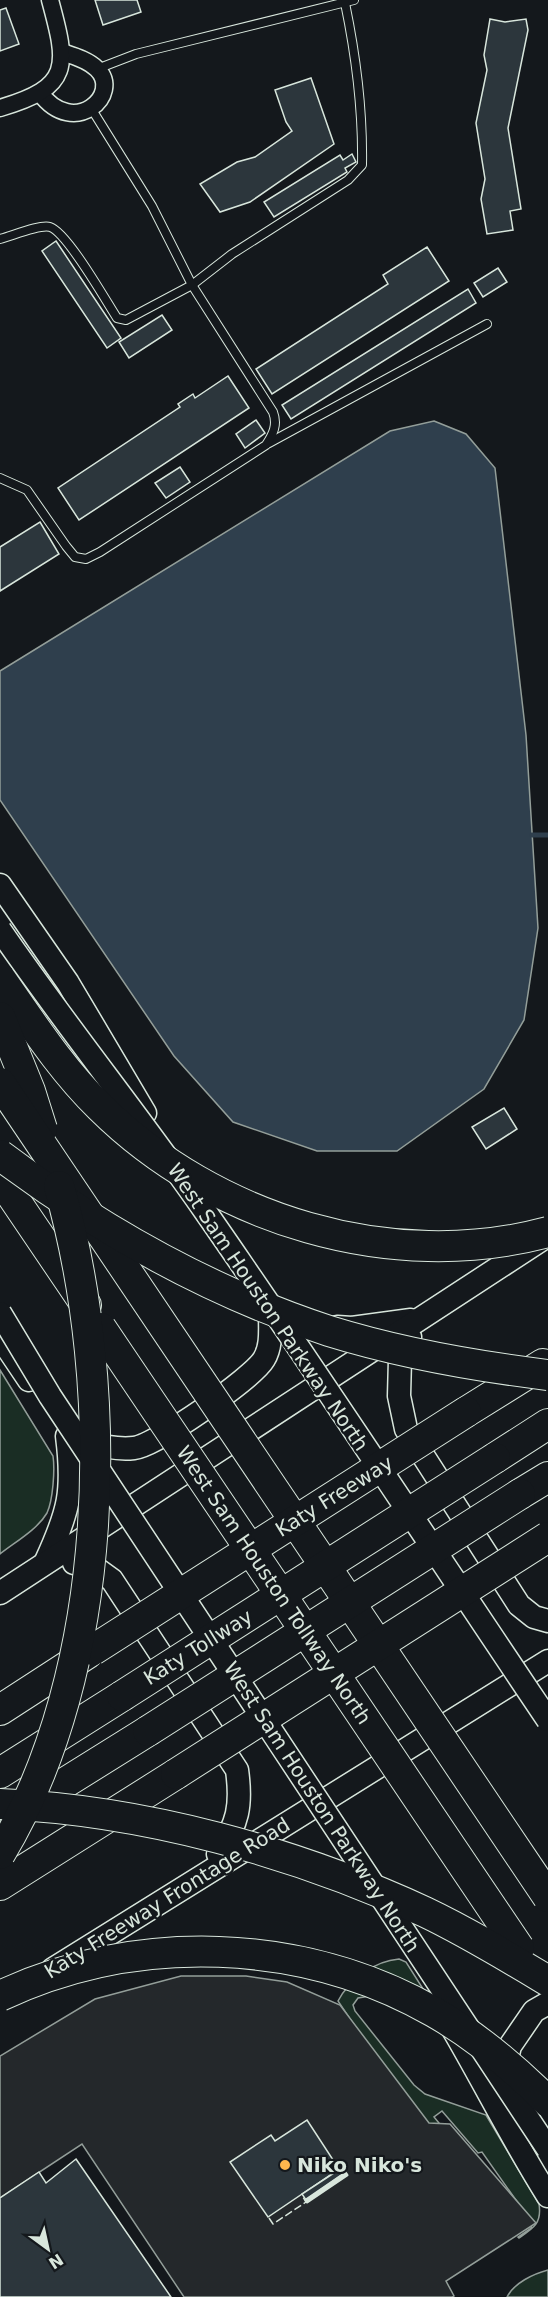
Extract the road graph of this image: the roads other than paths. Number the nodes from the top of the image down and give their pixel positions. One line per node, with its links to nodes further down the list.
1 (50, 0): 4 (street)
2 (354, 0): 3 (lane)
3 (345, 3): 5 (lane); 10 (lane)
4 (62, 52): 5 (street); 6 (street)
5 (97, 69): 8 (street)
6 (40, 93): 7 (street); 8 (street)
7 (0, 108)
8 (91, 108): 10 (lane)
9 (0, 239): 10 (lane)
10 (192, 285): 12 (lane)
11 (487, 324): 12 (lane)
12 (266, 445): 13 (lane)
13 (0, 478)
14 (0, 885): 23 (main road)
15 (0, 930): 40 (main road, West Sam Houston Parkway North, bridge)
16 (0, 978): 21 (highway, bridge)
17 (0, 1017): 46 (highway, bridge)
18 (0, 1083): 51 (highway, bridge)
19 (0, 1155): 27 (highway, bridge)
20 (0, 1178): 53 (highway, West Sam Houston Tollway North, bridge)
21 (548, 1233): 24 (main road)
22 (0, 1313): 59 (main road, West Sam Houston Parkway North, bridge)
23 (270, 1314): 24 (main road); 28 (main road); 30 (main road)
24 (418, 1319): 28 (main road); 36 (main road)
25 (0, 1337): 30 (main road)
26 (548, 1361): 39 (highway, Katy Freeway, bridge)
27 (548, 1375)
28 (314, 1387): 32 (main road); 38 (main road)
29 (548, 1424): 41 (highway, Katy Tollway, bridge)
30 (67, 1436): 32 (main road); 34 (main road)
31 (548, 1477): 44 (highway, bridge)
32 (119, 1514): 34 (main road); 43 (main road)
33 (548, 1537): 45 (highway, bridge)
34 (46, 1561): 35 (main road); 48 (main road)
35 (0, 1593)
36 (548, 1621)
37 (548, 1661): 38 (main road, Katy Freeway Frontage Road)
38 (515, 1681): 40 (main road); 43 (main road, Katy Freeway Frontage Road)
39 (0, 1710)
40 (548, 1719)
41 (0, 1773)
42 (0, 1804): 52 (highway, bridge)
43 (314, 1807): 47 (main road); 48 (main road, Katy Freeway Frontage Road)
44 (0, 1824)
45 (70, 1841): 49 (highway); 50 (highway)
46 (0, 1854)
47 (358, 1875): 48 (main road); 58 (main road)
48 (196, 1880): 55 (main road, Katy Freeway Frontage Road)
49 (0, 1885)
50 (0, 1894)
51 (548, 1897)
52 (548, 1981)
53 (548, 1992)
54 (0, 1996): 57 (highway, bridge)
55 (0, 2002)
56 (548, 2002): 58 (main road)
57 (548, 2102)
58 (500, 2117): 60 (main road)
59 (548, 2149)
60 (548, 2196)

